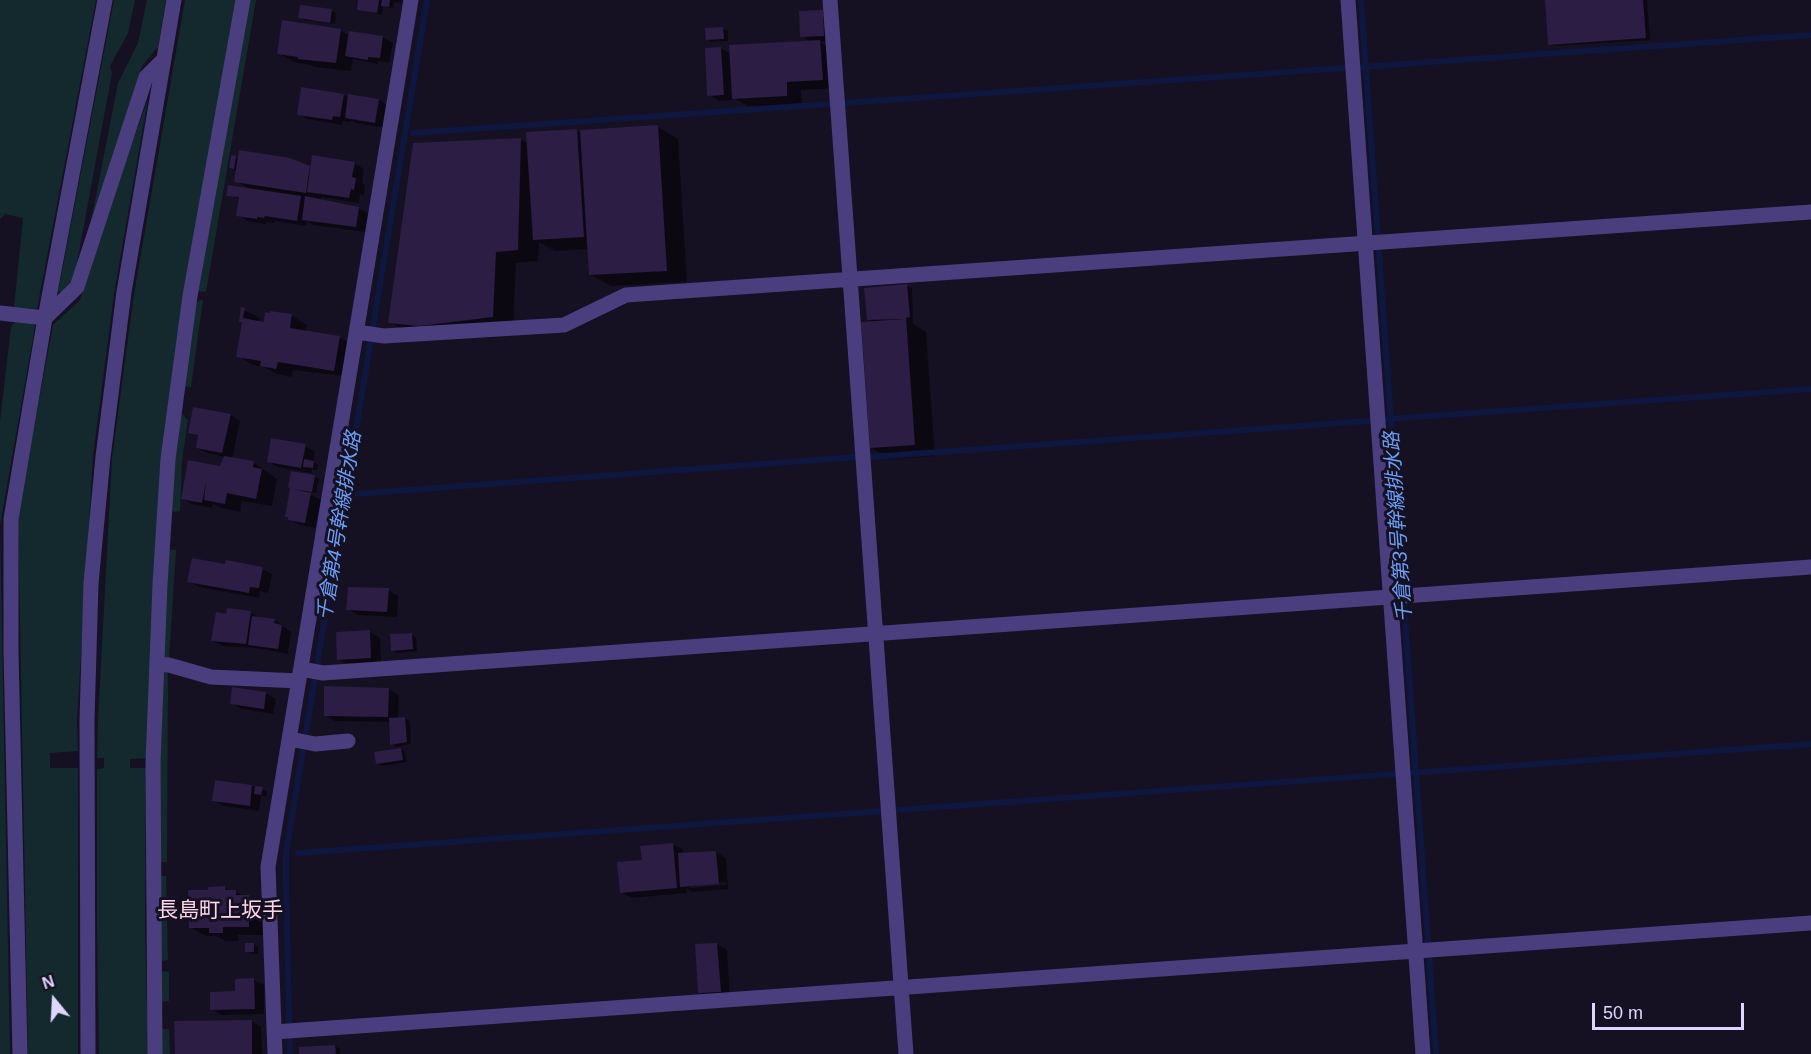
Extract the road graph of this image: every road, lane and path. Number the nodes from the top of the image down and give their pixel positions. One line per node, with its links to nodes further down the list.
1 (105, 0): 12 (street)
2 (174, 0): 7 (street)
3 (243, 0): 17 (street)
4 (411, 0): 13 (street)
5 (830, 0): 10 (street)
6 (1348, 0): 9 (street)
7 (164, 60): 12 (street); 26 (street)
8 (1811, 212): 9 (street)
9 (1367, 243): 10 (street); 15 (street)
10 (851, 280): 13 (street); 16 (street)
11 (0, 313): 12 (street)
12 (45, 318): 25 (street)
13 (359, 332): 18 (street)
14 (1811, 567): 15 (street)
15 (1392, 598): 16 (street); 22 (street)
16 (877, 634): 18 (street); 23 (street)
17 (157, 664): 18 (street); 27 (street)
18 (302, 674): 19 (street)
19 (292, 739): 20 (street); 24 (street)
20 (348, 741)
21 (1811, 923): 22 (street)
22 (1418, 951): 23 (street); 30 (street)
23 (902, 987): 24 (street); 29 (street)
24 (277, 1032): 28 (street)
25 (20, 1054)
26 (88, 1054)
27 (155, 1054)
28 (275, 1054)
29 (906, 1054)
30 (1423, 1054)

